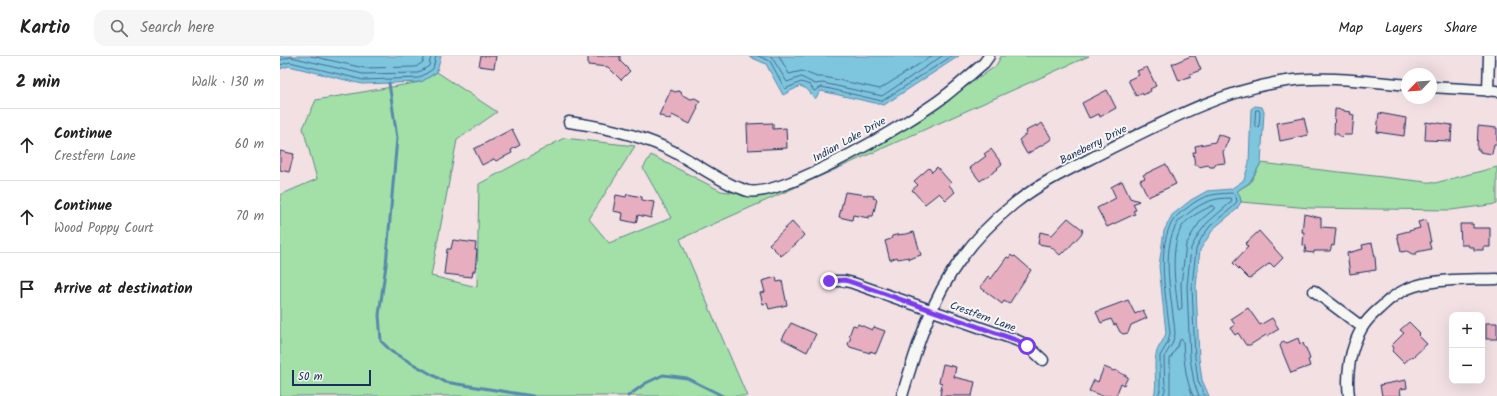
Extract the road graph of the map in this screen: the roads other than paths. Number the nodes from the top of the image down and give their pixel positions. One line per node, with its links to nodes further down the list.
1 (989, 56): 6 (street, Indian Lake Drive)
2 (1489, 56): 5 (street)
3 (1401, 84): 10 (street, Baneberry Drive)
4 (1437, 87): 5 (street)
5 (1492, 91)
6 (569, 122)
7 (1497, 279): 11 (street)
8 (829, 281): 10 (street, Crestfern Lane)
9 (1314, 291): 11 (street)
10 (931, 310): 12 (street, Crestfern Lane); 13 (street, Baneberry Drive)
11 (1362, 327): 14 (street)
12 (1044, 360)
13 (902, 396)
14 (1349, 396)

